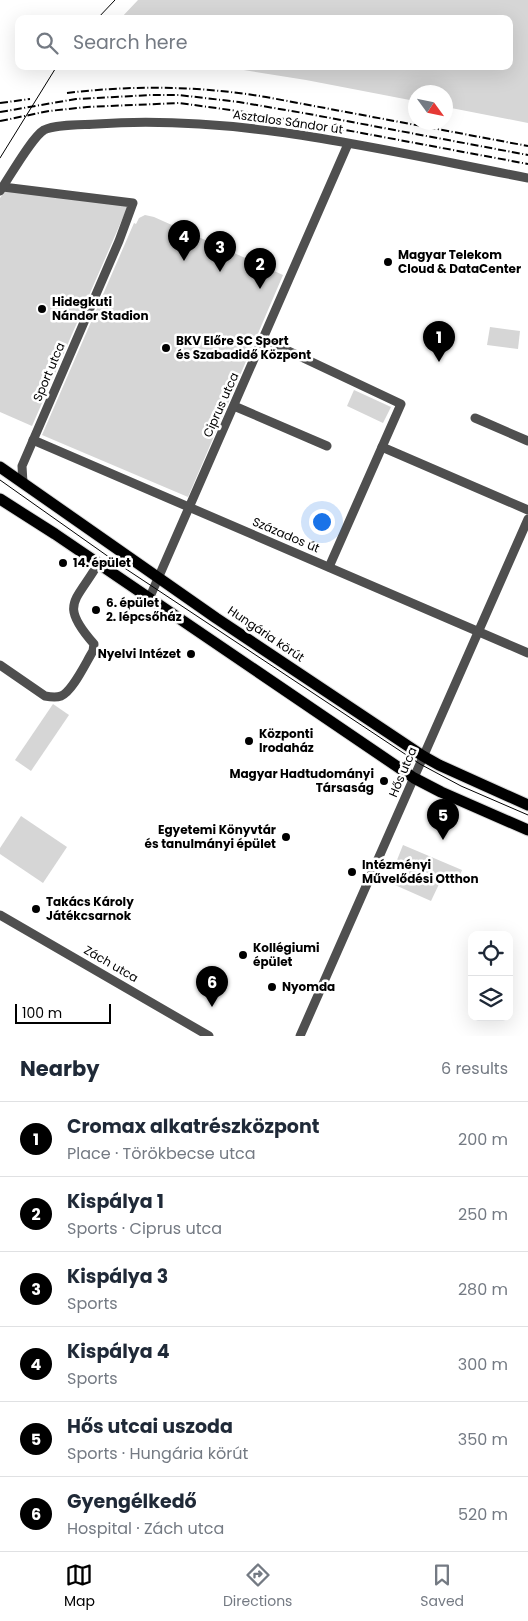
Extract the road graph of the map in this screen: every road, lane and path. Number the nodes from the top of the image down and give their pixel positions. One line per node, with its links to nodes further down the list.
1 (348, 144): 2 (street, Asztalos Sándor út); 3 (street, Asztalos Sándor út); 4 (street, Ciprus utca)
2 (528, 178)
3 (1, 189): 7 (street, Sport utca)
4 (263, 339): 5 (street, Ciprus utca); 10 (street)
5 (234, 406): 9 (street); 15 (street, Ciprus utca)
6 (474, 418): 8 (street)
7 (33, 440): 11 (street, Sport utca); 15 (street, Százados út)
8 (528, 441)
9 (327, 446)
10 (382, 447): 16 (street); 19 (street)
11 (22, 466): 12 (street); 13 (street)
12 (2, 469): 13 (main road, Hungária körút)
13 (23, 483): 20 (main road, Hungária körút)
14 (0, 499): 18 (main road)
15 (190, 507): 19 (street, Százados út); 20 (street, Ciprus utca)
16 (528, 510)
17 (528, 519): 22 (street, Hős utca)
18 (98, 564): 21 (main road); 24 (street)
19 (329, 567): 22 (street, Százados út)
20 (159, 578): 21 (street, Ciprus utca); 25 (main road, Hungária körút)
21 (149, 599): 26 (main road)
22 (478, 631): 23 (street, Százados út); 25 (street, Hős utca)
23 (528, 654)
24 (0, 665)
25 (423, 756): 26 (street, Hős utca); 27 (main road, Hungária körút)
26 (414, 778): 28 (main road); 31 (street, Hős utca)
27 (528, 805)
28 (528, 830)
29 (0, 915): 30 (street, Zách utca)
30 (209, 1036)
31 (300, 1036)

